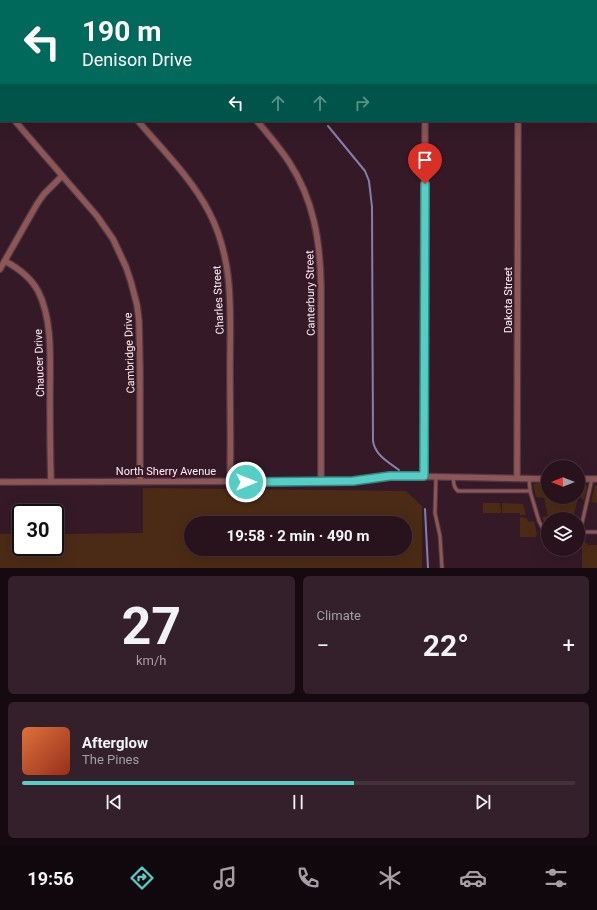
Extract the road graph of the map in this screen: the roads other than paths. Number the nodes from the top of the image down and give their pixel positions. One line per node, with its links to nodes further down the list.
1 (16, 122): 6 (street, Cambridge Drive)
2 (139, 122): 20 (street, Charles Street)
3 (258, 122): 18 (street, Canterbury Street)
4 (425, 122): 9 (street)
5 (518, 122): 12 (street, Dakota Street)
6 (62, 176): 7 (street); 17 (street, Cambridge Drive)
7 (5, 261): 8 (street); 16 (street, Chaucer Drive)
8 (0, 269)
9 (424, 476): 10 (street, North Sherry Avenue); 18 (street, North Sherry Avenue)
10 (436, 476): 11 (street, North Sherry Avenue); 26 (lane)
11 (453, 476): 12 (street, North Sherry Avenue); 21 (lane)
12 (517, 478): 13 (street, North Sherry Avenue)
13 (529, 478): 14 (street, North Sherry Avenue); 21 (lane)
14 (541, 479)
15 (594, 479): 22 (lane)
16 (51, 481): 17 (street, North Sherry Avenue); 19 (street, North Sherry Avenue)
17 (140, 481): 20 (street, North Sherry Avenue)
18 (321, 481): 20 (street, North Sherry Avenue)
19 (0, 482)
20 (230, 482)
21 (530, 491): 23 (lane)
22 (585, 512)
23 (541, 526)
24 (585, 532): 25 (lane)
25 (597, 532)
26 (442, 568)

